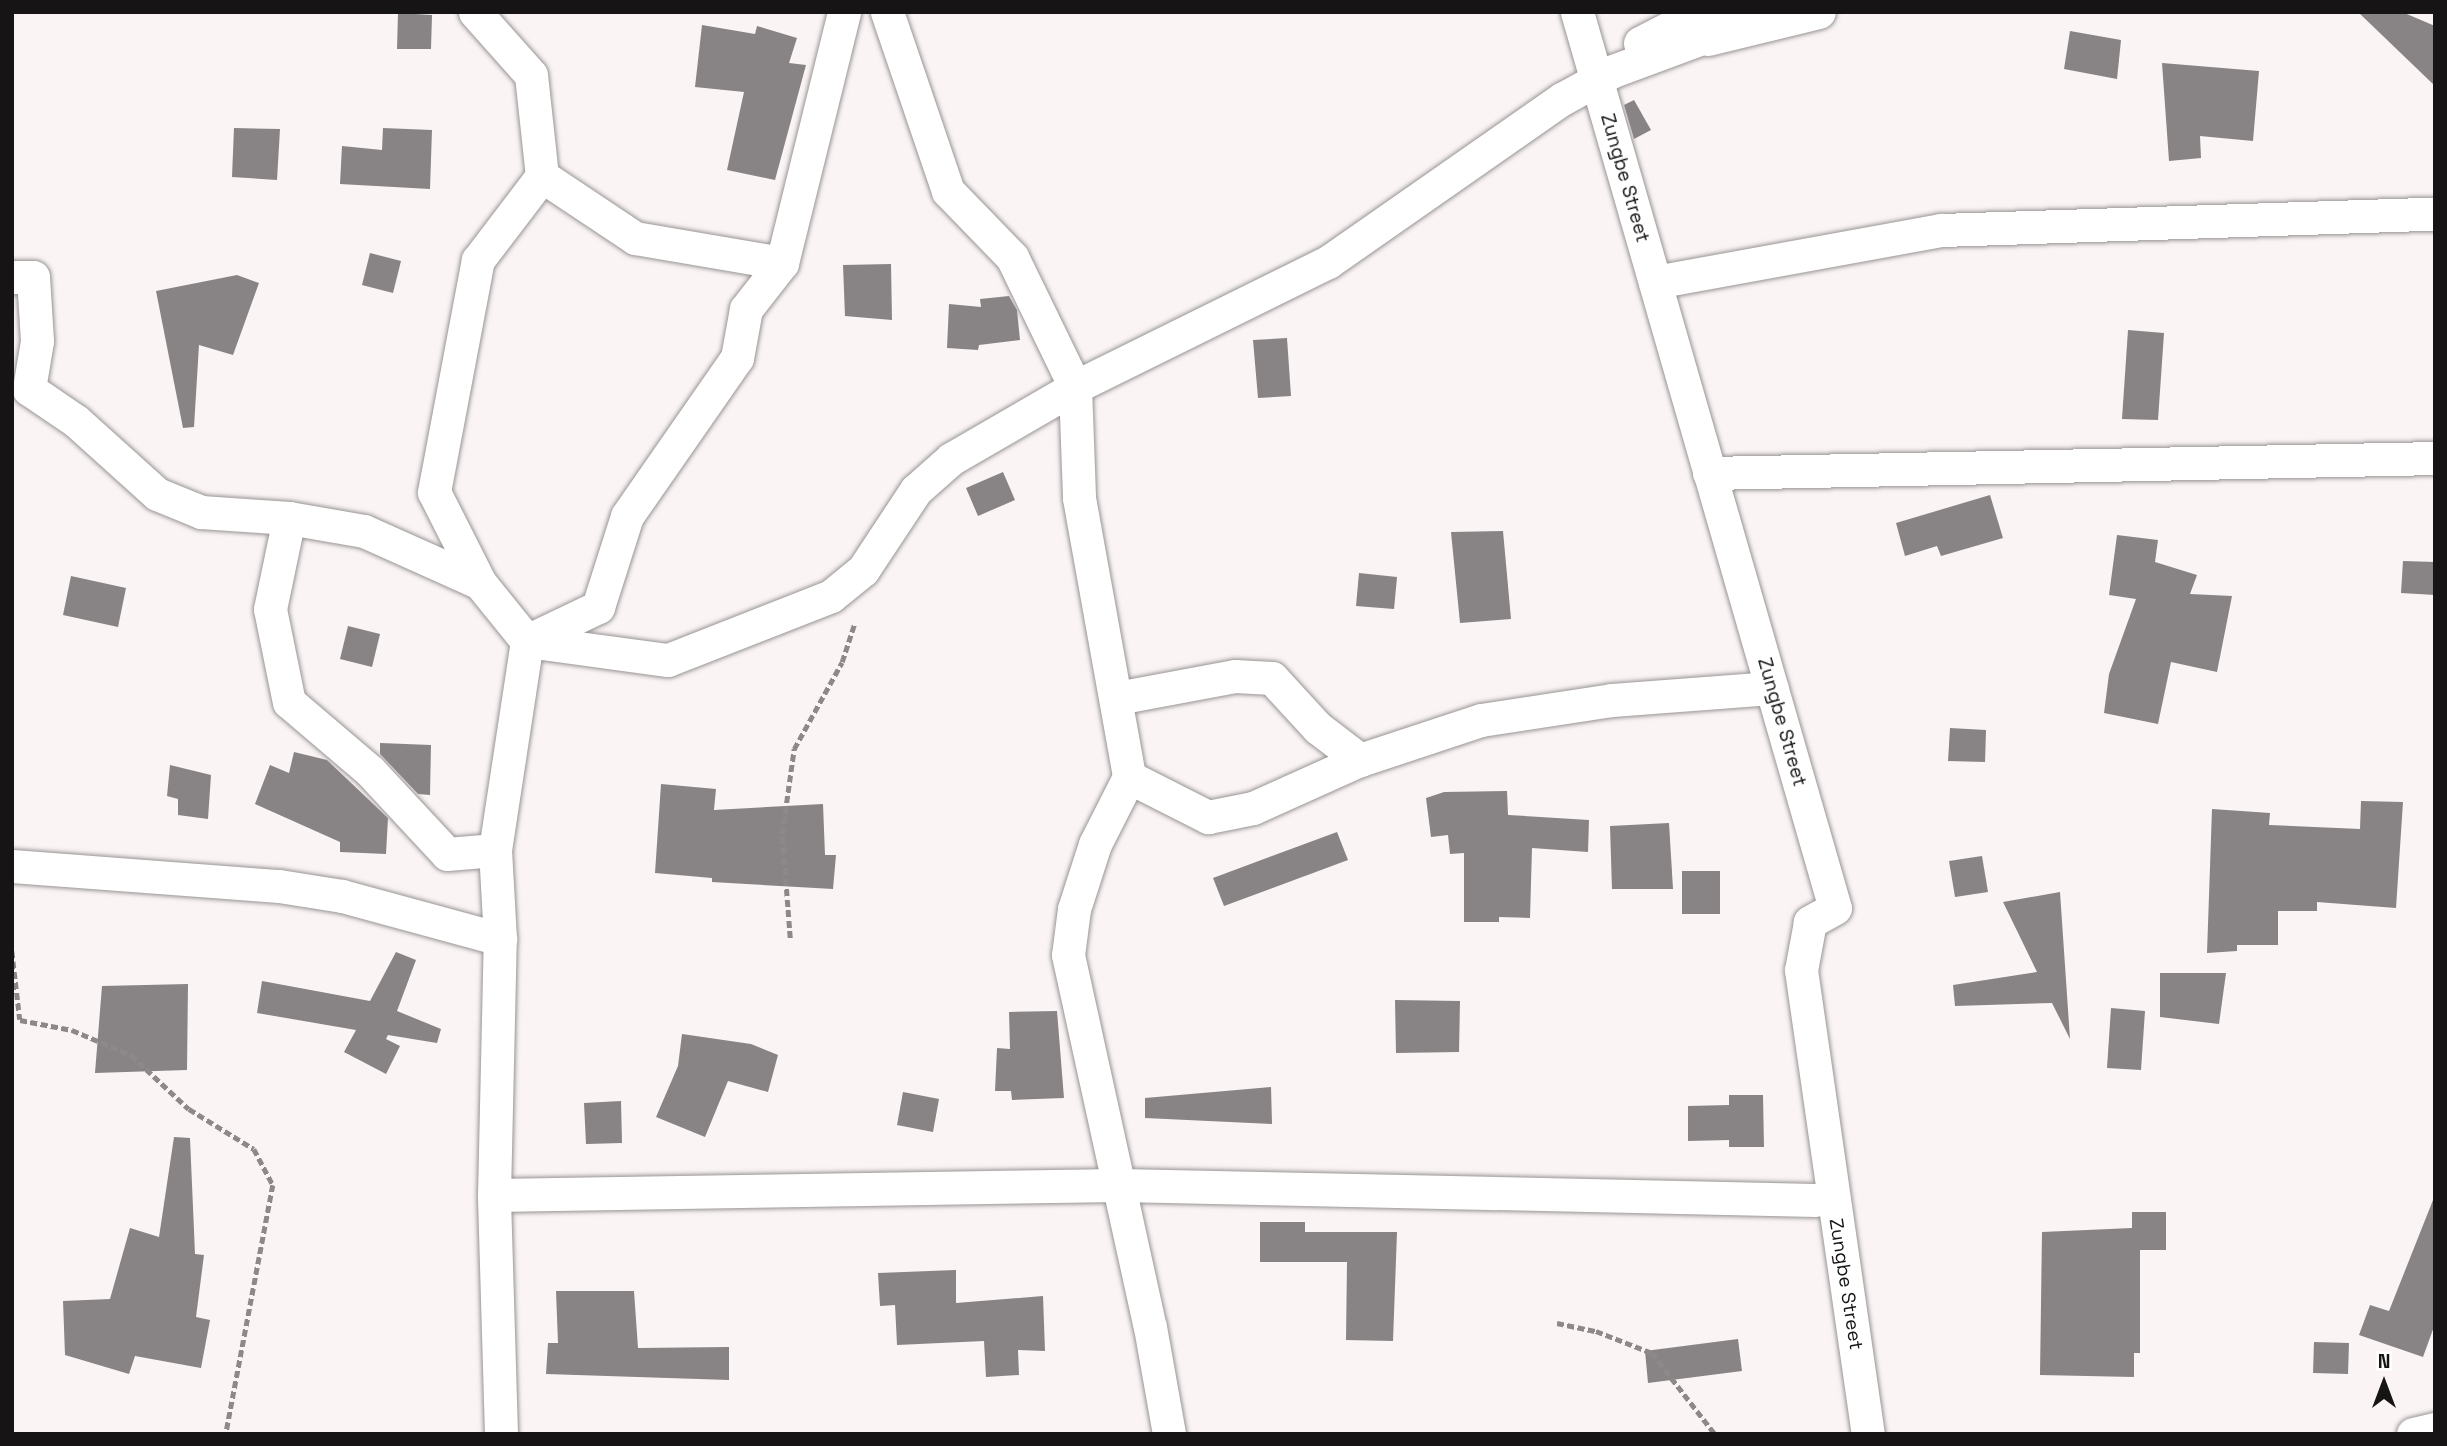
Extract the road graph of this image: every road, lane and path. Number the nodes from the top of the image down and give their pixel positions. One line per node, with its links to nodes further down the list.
1 (475, 12): 9 (street)
2 (844, 12): 11 (street)
3 (887, 12): 14 (street)
4 (1577, 12): 8 (street, Zungbe Street)
5 (1700, 12): 8 (street)
6 (1732, 12): 14 (street)
7 (1819, 12): 8 (street)
8 (1593, 67): 13 (street, Zungbe Street)
9 (542, 176): 11 (street); 19 (street)
10 (2435, 214): 13 (street)
11 (782, 263): 20 (street)
12 (12, 277): 17 (street)
13 (1655, 282): 16 (street, Zungbe Street)
14 (1075, 387): 18 (street); 22 (street)
15 (2435, 458): 16 (street)
16 (1709, 473): 21 (street, Zungbe Street)
17 (289, 518): 19 (street); 25 (street)
18 (863, 570): 20 (street); 27 (path)
19 (480, 583): 20 (street)
20 (527, 642): 25 (street)
21 (1772, 688): 23 (street); 39 (street, Zungbe Street)
22 (1117, 698): 23 (street); 24 (street)
23 (1360, 760): 24 (street)
24 (1129, 777): 30 (street)
25 (495, 850): 28 (street)
26 (12, 866): 28 (street)
27 (790, 938)
28 (500, 939): 31 (street)
29 (12, 951): 35 (path)
30 (1120, 1185): 31 (street); 32 (street); 37 (street)
31 (494, 1195): 36 (street)
32 (1816, 1199)
33 (1557, 1323): 38 (path)
34 (2435, 1429): 40 (street)
35 (226, 1434)
36 (501, 1434)
37 (1169, 1434)
38 (1715, 1434)
39 (1868, 1434)
40 (2413, 1434)

